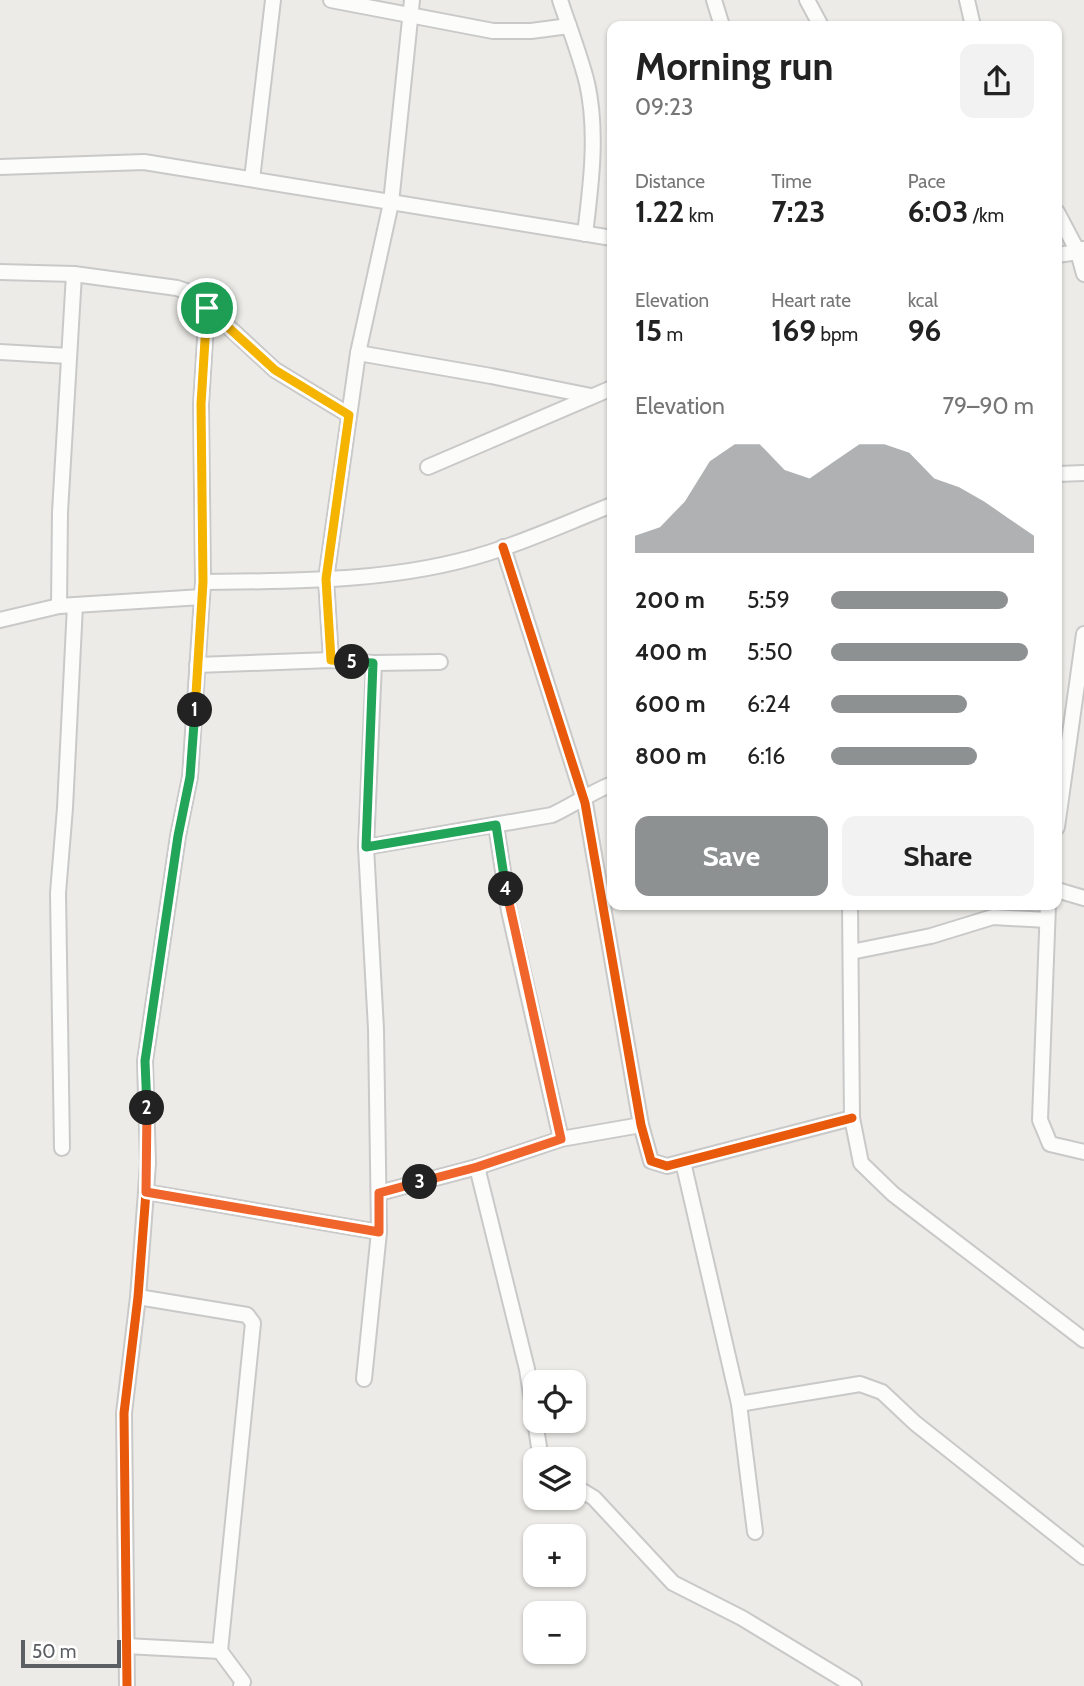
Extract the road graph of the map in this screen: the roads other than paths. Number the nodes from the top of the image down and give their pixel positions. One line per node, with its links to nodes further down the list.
1 (273, 0): 13 (street)
2 (331, 0): 7 (street)
3 (560, 0): 11 (street)
4 (714, 0): 8 (street)
5 (807, 0): 9 (street)
6 (967, 0): 10 (street)
7 (411, 7): 11 (street); 14 (street)
8 (720, 21)
9 (818, 21)
10 (972, 21)
11 (569, 26): 16 (street)
12 (0, 167): 13 (street)
13 (253, 179): 14 (street)
14 (391, 203): 16 (street); 25 (street)
15 (1062, 220): 18 (street)
16 (585, 234): 17 (street)
17 (607, 237)
18 (1081, 250): 19 (street); 22 (street)
19 (1062, 253)
20 (0, 272): 21 (street)
21 (74, 274): 23 (street); 26 (street)
22 (1084, 274)
23 (207, 308): 29 (street); 36 (street)
24 (0, 352): 26 (street)
25 (358, 353): 28 (street); 29 (street)
26 (69, 356): 37 (street)
27 (607, 390): 28 (street)
28 (591, 396): 30 (street)
29 (349, 415): 35 (street)
30 (428, 467)
31 (1084, 473): 32 (street)
32 (1062, 474)
33 (607, 508): 34 (street)
34 (503, 547): 35 (street); 47 (street)
35 (326, 579): 36 (street); 41 (street)
36 (202, 590): 38 (street); 44 (street)
37 (59, 606): 38 (street); 39 (street)
38 (75, 606): 58 (street)
39 (0, 620)
40 (1084, 634): 46 (street)
41 (331, 660): 43 (street); 44 (street)
42 (440, 662): 43 (street)
43 (373, 663): 49 (street)
44 (197, 665): 62 (street)
45 (607, 786): 47 (street)
46 (1062, 791)
47 (582, 797): 48 (street); 56 (street)
48 (496, 825): 49 (street); 57 (street)
49 (366, 847): 63 (street)
50 (1062, 891): 51 (street)
51 (1084, 898)
52 (850, 910): 54 (street)
53 (1048, 912): 54 (street); 59 (street)
54 (850, 952): 55 (street)
55 (852, 1118): 60 (street); 66 (street)
56 (641, 1125): 57 (street); 60 (street)
57 (561, 1139): 61 (street)
58 (62, 1148)
59 (1084, 1152)
60 (683, 1162): 68 (street)
61 (477, 1167): 63 (street); 69 (street)
62 (146, 1192): 64 (street); 65 (street)
63 (379, 1193): 64 (street)
64 (379, 1232): 67 (street)
65 (138, 1297): 73 (street); 74 (street)
66 (1084, 1340)
67 (364, 1379)
68 (739, 1404): 71 (street); 72 (street)
69 (539, 1447)
70 (586, 1493): 77 (street)
71 (755, 1532)
72 (1084, 1557)
73 (126, 1646): 74 (street); 75 (street)
74 (220, 1651): 76 (street)
75 (127, 1686)
76 (241, 1686)
77 (854, 1686)

